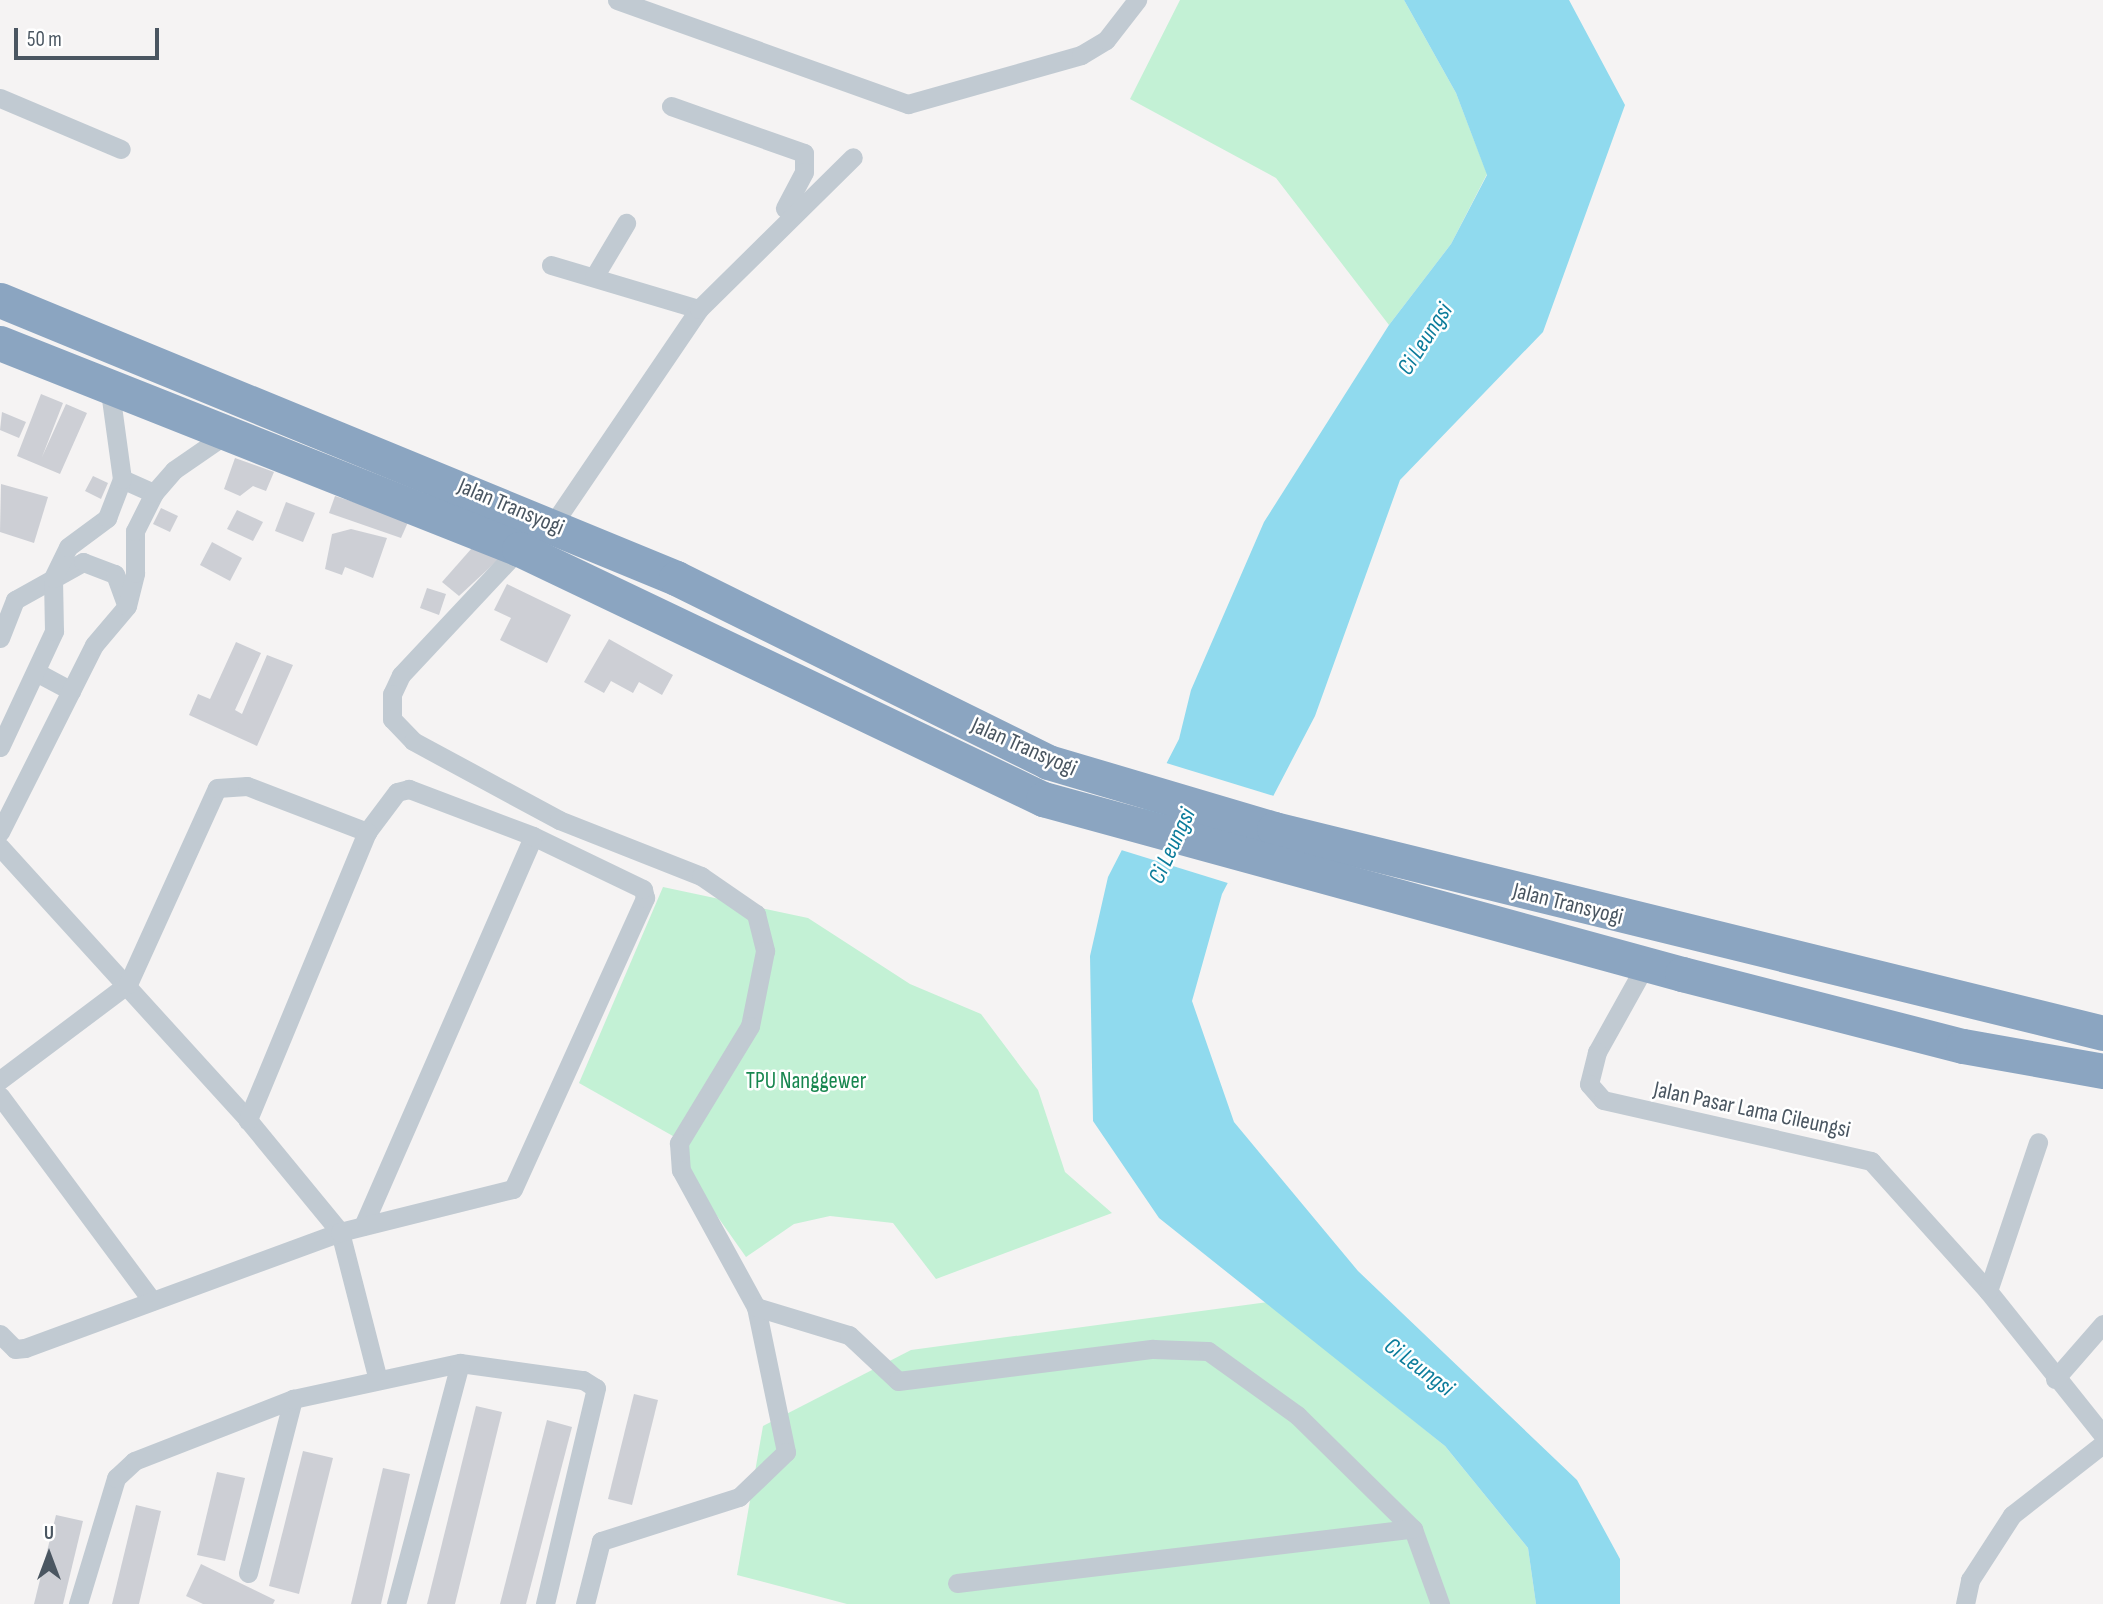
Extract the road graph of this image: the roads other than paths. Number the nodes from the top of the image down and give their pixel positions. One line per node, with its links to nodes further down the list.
1 (617, 0): 2 (street)
2 (1137, 0)
3 (0, 98): 5 (street)
4 (671, 106): 11 (street)
5 (121, 149)
6 (853, 157): 11 (street)
7 (626, 223): 9 (street)
8 (551, 265): 9 (street)
9 (594, 277): 11 (street)
10 (0, 300): 17 (highway, Jalan Transyogi)
11 (691, 307): 17 (street)
12 (0, 343): 13 (highway, Jalan Transyogi)
13 (109, 384): 14 (highway, Jalan Transyogi); 15 (street)
14 (229, 432): 16 (street); 18 (highway, Jalan Transyogi)
15 (122, 479): 16 (street); 19 (street)
16 (154, 493): 20 (street)
17 (553, 524): 31 (highway, Jalan Transyogi)
18 (519, 549): 29 (highway, Jalan Transyogi); 41 (street)
19 (53, 578): 20 (street); 21 (street); 22 (street)
20 (127, 606): 23 (street)
21 (0, 638)
22 (36, 672): 23 (street); 24 (street)
23 (71, 691): 25 (street)
24 (0, 747)
25 (0, 832)
26 (368, 832): 27 (street); 30 (street); 35 (street)
27 (533, 836): 37 (street); 37 (street)
28 (0, 847): 30 (street)
29 (1646, 964): 32 (highway, Jalan Transyogi); 39 (street, Jalan Pasar Lama Cileungsi)
30 (128, 984): 33 (street); 35 (street)
31 (2103, 1033)
32 (2103, 1071)
33 (0, 1080)
34 (0, 1096): 40 (street)
35 (248, 1119): 38 (street)
36 (2038, 1142): 39 (street)
37 (363, 1226): 38 (street)
38 (340, 1232): 40 (street); 45 (street)
39 (1988, 1292): 46 (street, Jalan Pasar Lama Cileungsi)
40 (152, 1301): 43 (street)
41 (756, 1307): 50 (street); 56 (street)
42 (2103, 1324): 46 (street)
43 (0, 1334)
44 (460, 1363): 45 (street); 54 (street); 55 (street)
45 (377, 1376): 47 (street)
46 (2055, 1379): 48 (street, Jalan Pasar Lama Cileungsi)
47 (293, 1399): 51 (street); 53 (street)
48 (2103, 1435)
49 (2103, 1444): 58 (street)
50 (1413, 1529): 52 (street); 57 (street)
51 (248, 1573)
52 (957, 1583)
53 (78, 1604)
54 (396, 1604)
55 (545, 1604)
56 (585, 1604)
57 (1440, 1604)
58 (1965, 1604)

